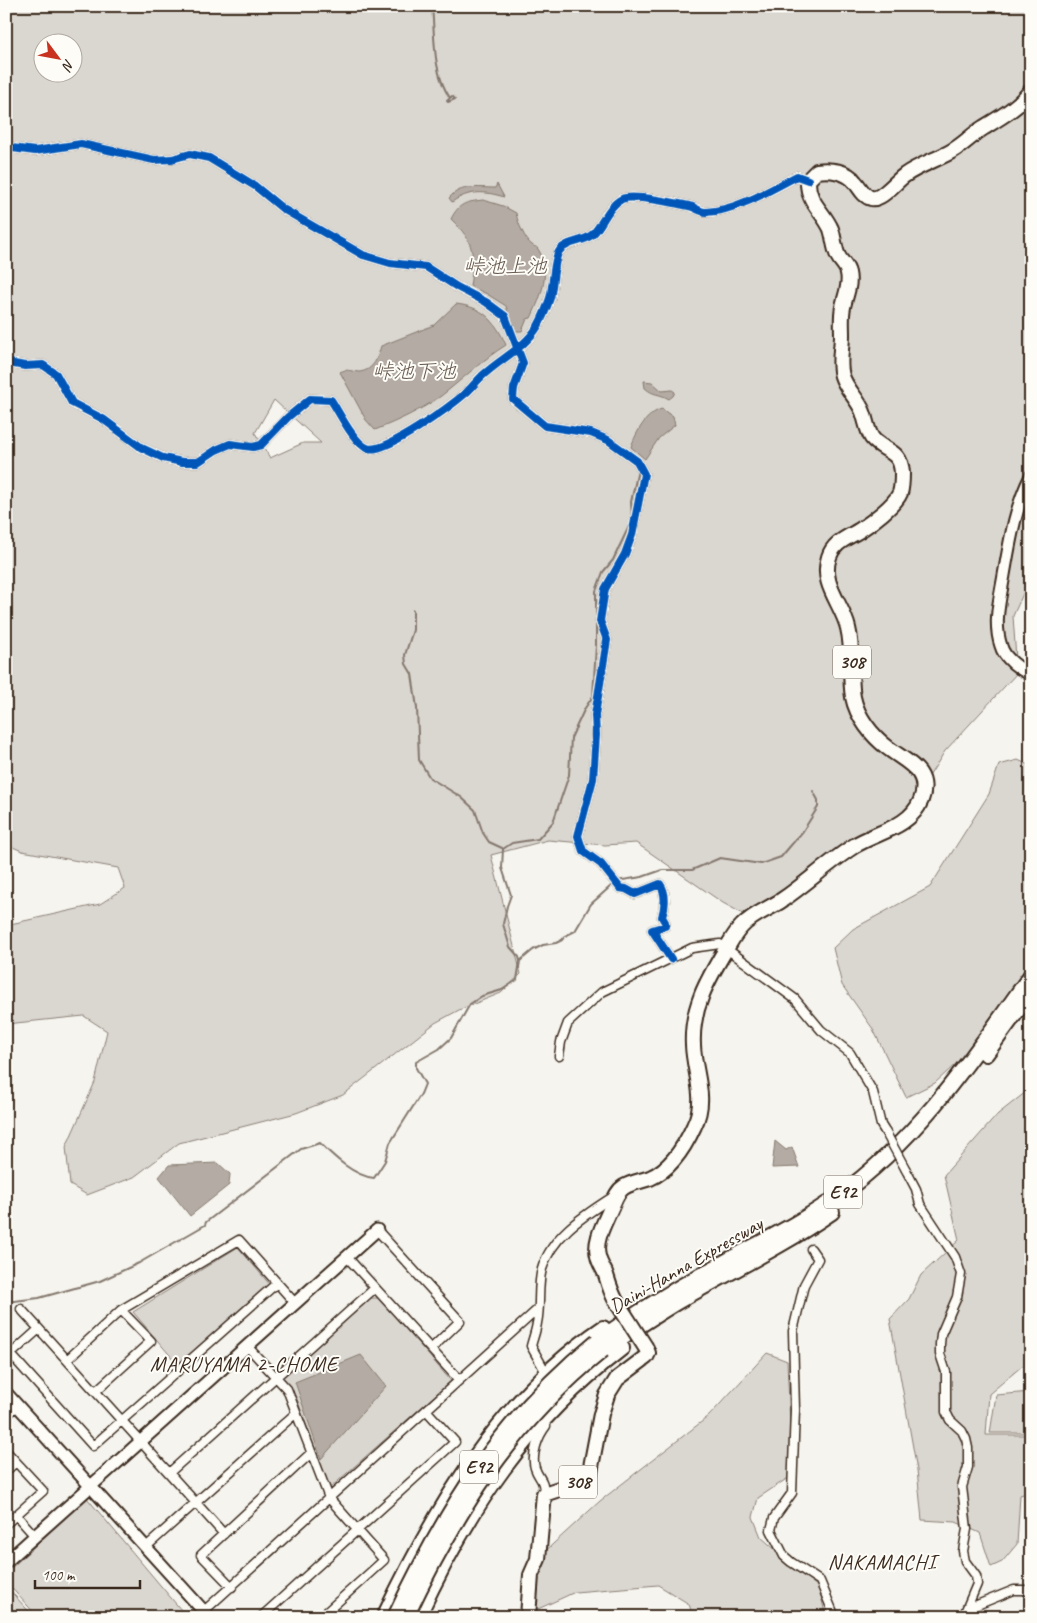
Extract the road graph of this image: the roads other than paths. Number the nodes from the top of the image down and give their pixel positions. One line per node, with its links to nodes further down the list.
1 (1031, 91): 3 (highway)
2 (12, 148): 4 (street)
3 (808, 180): 4 (street); 8 (highway, 308)
4 (517, 349): 5 (street); 9 (street)
5 (6, 361)
6 (1031, 476): 7 (street)
7 (1031, 674)
8 (726, 949): 9 (street); 13 (highway, 308); 70 (street, bridge)
9 (671, 959): 12 (street)
10 (1031, 975): 17 (highway, Daini-Hanna Expressway / E92)
11 (1031, 992): 17 (highway, Daini-Hanna Expressway / E92)
12 (559, 1056)
13 (617, 1194): 22 (street); 48 (highway, 308, bridge)
14 (377, 1230): 16 (street); 27 (street)
15 (811, 1249): 69 (street)
16 (347, 1257): 19 (street); 20 (street)
17 (720, 1271): 26 (highway, Daini-Hanna Expressway / E92); 64 (highway); 67 (highway)
18 (278, 1283): 20 (street); 23 (street); 40 (street)
19 (375, 1288): 27 (street); 31 (street)
20 (295, 1303): 25 (street)
21 (21, 1309): 24 (street)
22 (538, 1309): 30 (street); 32 (street)
23 (121, 1310): 29 (street); 33 (street)
24 (39, 1329): 28 (street); 29 (street)
25 (248, 1346): 31 (street); 41 (street)
26 (600, 1346): 65 (highway, Daini-Hanna Expressway / E92, bridge); 66 (highway, Daini-Hanna Expressway / E92, bridge)
27 (431, 1349): 32 (street)
28 (8, 1352): 40 (street)
29 (67, 1360): 33 (street)
30 (544, 1369)
31 (276, 1377): 38 (street); 46 (street)
32 (459, 1380): 37 (street)
33 (96, 1392): 40 (street)
34 (6, 1393): 35 (street)
35 (18, 1406): 39 (street); 47 (street)
36 (564, 1408): 48 (street)
37 (426, 1410): 49 (street); 53 (street)
38 (296, 1414): 43 (street); 50 (street)
39 (6, 1416)
40 (122, 1421): 41 (street)
41 (141, 1442): 46 (street); 47 (street)
42 (6, 1452): 44 (street)
43 (311, 1453): 49 (street); 54 (street)
44 (16, 1462): 45 (street); 51 (street)
45 (6, 1471)
46 (169, 1473): 50 (street)
47 (91, 1486): 55 (street); 56 (street)
48 (544, 1494): 68 (highway, 308)
49 (329, 1498): 53 (street); 58 (street)
50 (196, 1503): 54 (street); 56 (street)
51 (16, 1515): 52 (street); 55 (street)
52 (6, 1524)
53 (357, 1530): 62 (street); 63 (street)
54 (224, 1534): 58 (street)
55 (35, 1536): 57 (street)
56 (146, 1547): 61 (street)
57 (6, 1562)
58 (232, 1586): 61 (street)
59 (1031, 1587): 60 (street)
60 (972, 1607)
61 (207, 1614)
62 (261, 1617)
63 (321, 1617)
64 (384, 1617)
65 (395, 1617)
66 (406, 1617)
67 (418, 1617)
68 (528, 1617)
69 (835, 1617)
70 (963, 1617)

